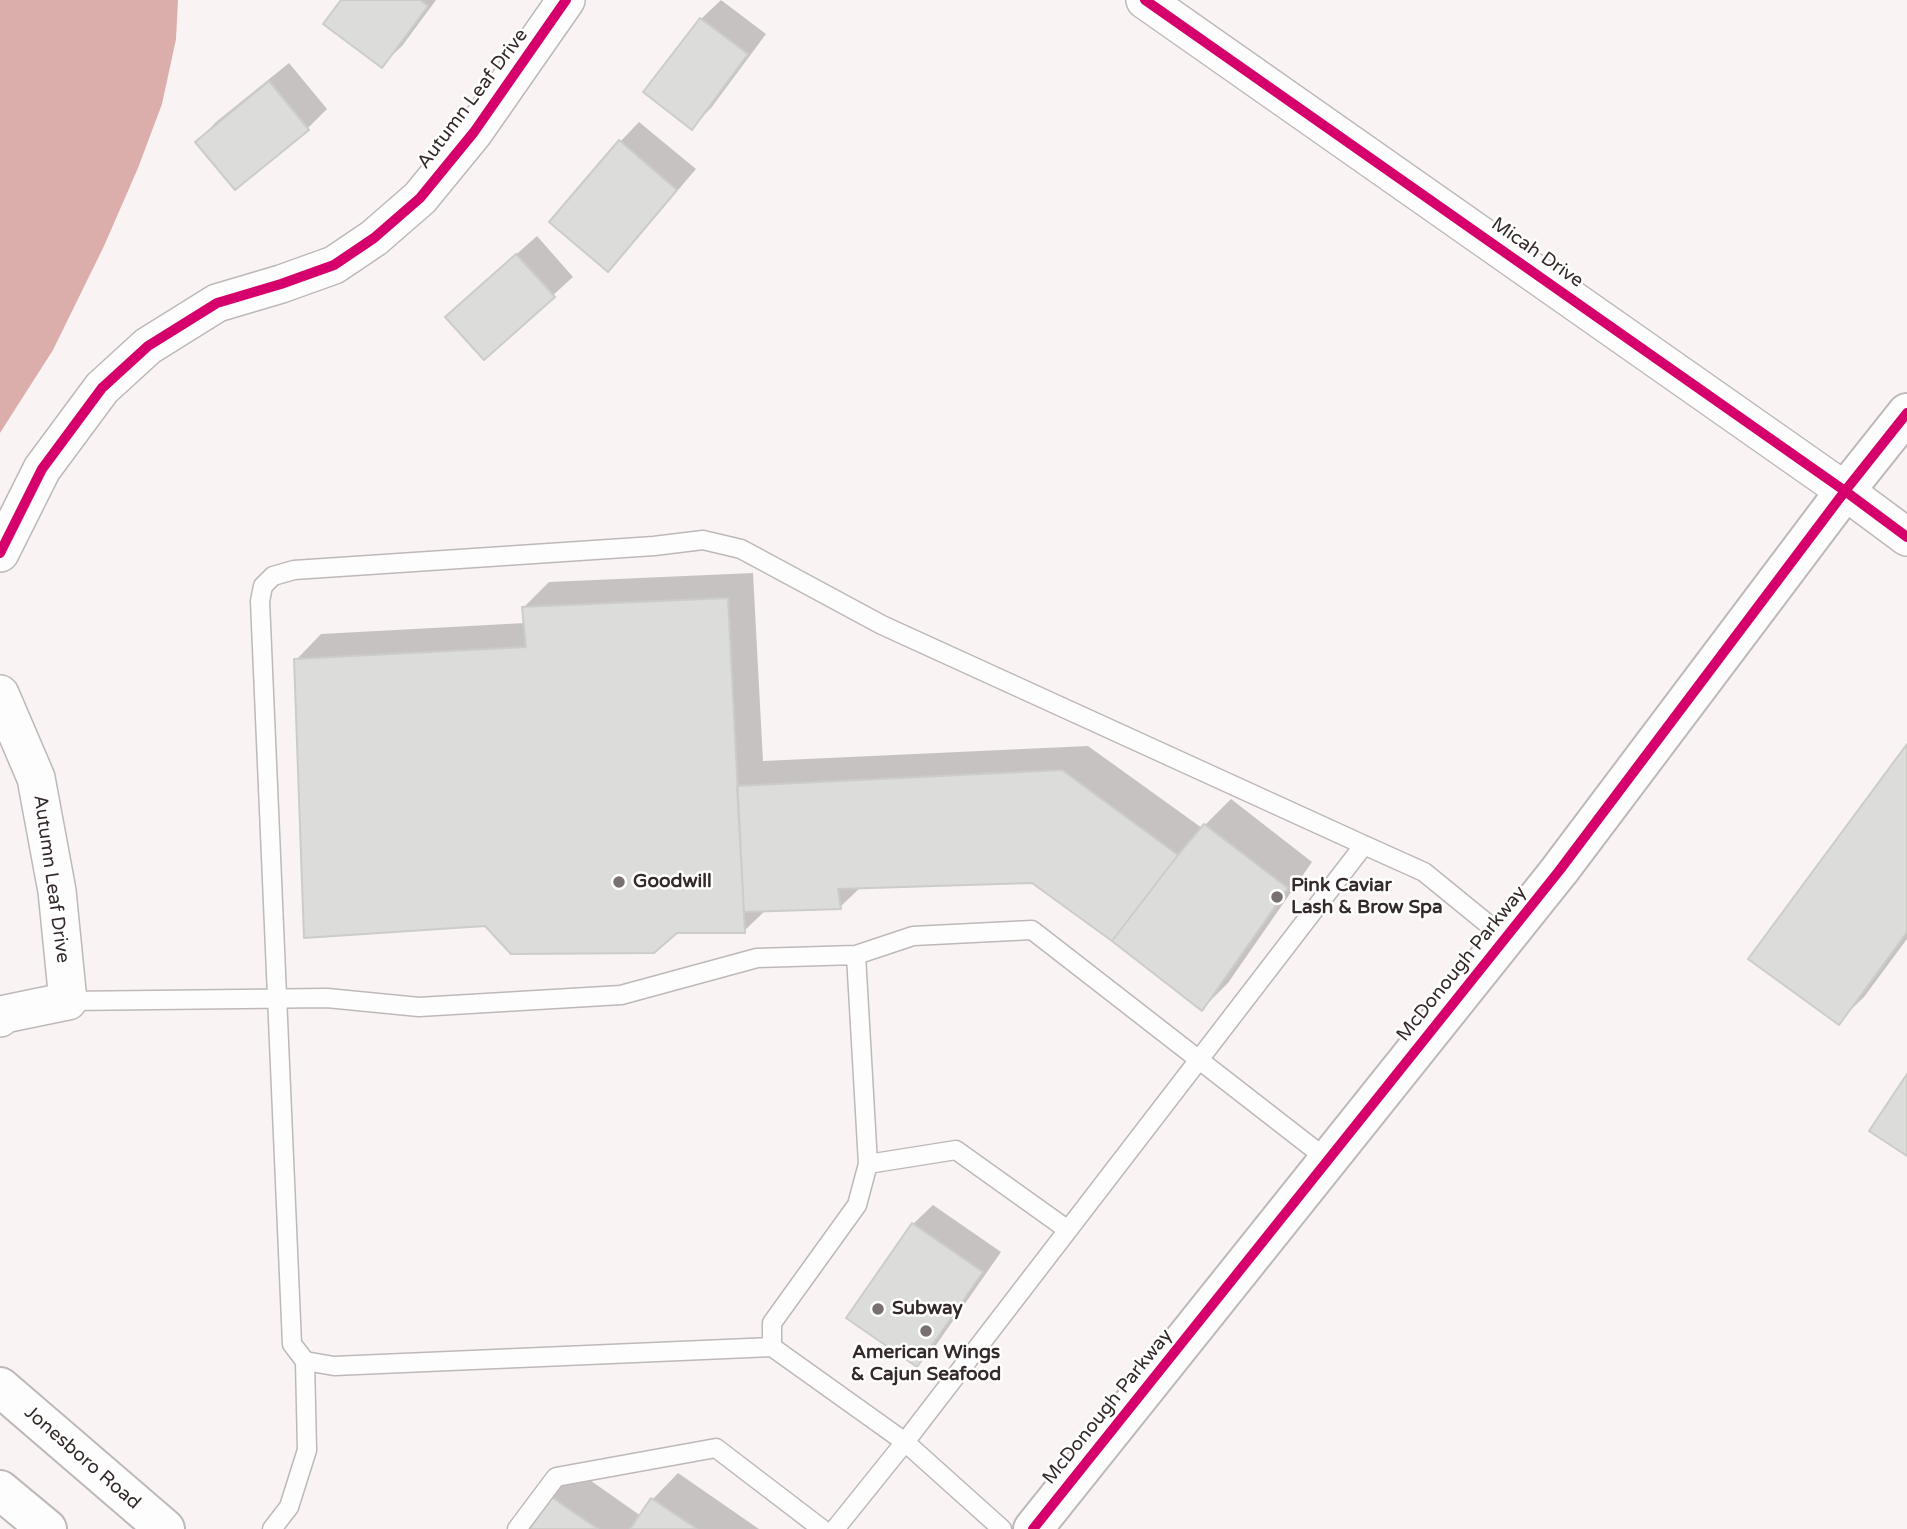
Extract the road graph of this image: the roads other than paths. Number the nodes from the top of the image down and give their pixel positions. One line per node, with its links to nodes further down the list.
1 (566, 0): 6 (street, Autumn Leaf Drive)
2 (1145, 0): 4 (street, Micah Drive)
3 (1907, 413): 4 (street, McDonough Parkway)
4 (1845, 491): 5 (street, Micah Drive); 9 (street, McDonough Parkway)
5 (1907, 537)
6 (0, 553)
7 (0, 694): 12 (street, Autumn Leaf Drive)
8 (1364, 845): 9 (lane); 11 (lane); 14 (lane)
9 (1505, 938): 15 (street, McDonough Parkway)
10 (856, 955): 11 (lane); 14 (lane); 16 (lane)
11 (277, 998): 12 (lane); 19 (lane)
12 (68, 1001): 13 (street)
13 (0, 1017)
14 (1199, 1059): 15 (lane); 17 (lane)
15 (1328, 1160): 30 (street, McDonough Parkway)
16 (868, 1164): 17 (lane); 18 (lane)
17 (1068, 1230): 21 (lane)
18 (772, 1347): 19 (lane); 21 (lane)
19 (305, 1361): 25 (lane)
20 (0, 1387): 24 (street, Jonesboro Road)
21 (905, 1442): 28 (lane); 29 (lane)
22 (0, 1490): 23 (street)
23 (47, 1529)
24 (165, 1529)
25 (272, 1529)
26 (517, 1529): 27 (lane)
27 (822, 1529)
28 (835, 1529)
29 (1002, 1529)
30 (1033, 1529)

